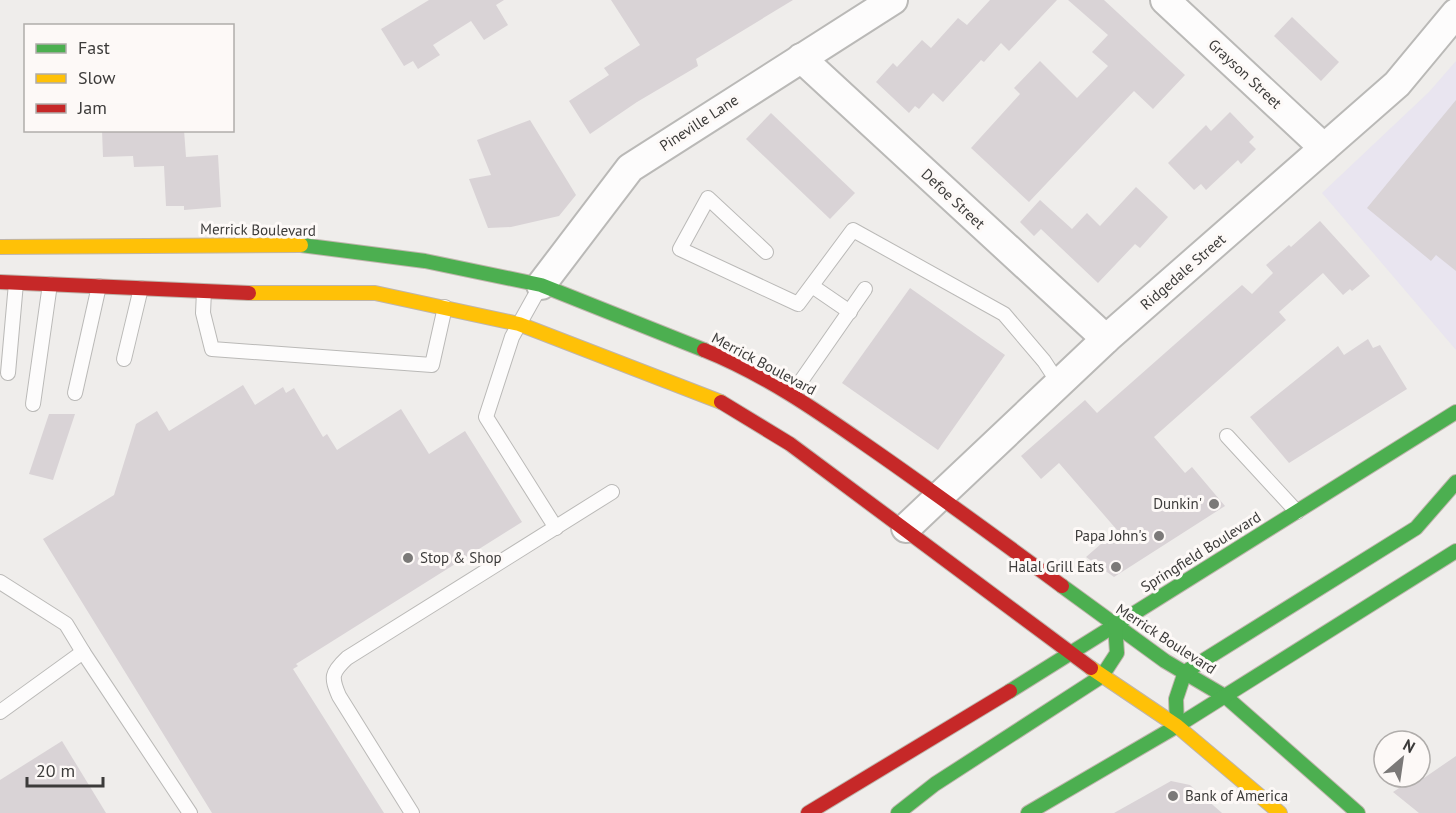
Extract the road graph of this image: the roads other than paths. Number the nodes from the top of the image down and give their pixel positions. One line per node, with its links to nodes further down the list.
1 (893, 0): 4 (street, Pineville Lane)
2 (1165, 0): 5 (street, Grayson Street)
3 (1456, 13): 5 (street, Ridgedale Street)
4 (801, 58): 11 (street, Pineville Lane); 20 (street, Defoe Street)
5 (1324, 148): 20 (street, Ridgedale Street)
6 (0, 247): 11 (main road, Merrick Boulevard)
7 (766, 252): 13 (lane)
8 (0, 282): 9 (main road)
9 (16, 283): 10 (main road); 22 (lane)
10 (50, 284): 12 (main road); 26 (lane)
11 (542, 285): 19 (lane); 25 (main road, Merrick Boulevard)
12 (99, 286): 14 (main road); 24 (lane)
13 (812, 286): 18 (lane); 23 (lane)
14 (141, 288): 16 (main road); 21 (lane)
15 (865, 289): 18 (lane)
16 (204, 291): 17 (main road); 17 (lane)
17 (445, 307): 19 (main road)
18 (850, 312): 25 (lane)
19 (519, 324): 33 (lane); 34 (main road)
20 (1106, 339): 23 (street, Ridgedale Street)
21 (124, 359)
22 (8, 373)
23 (1059, 384): 31 (street, Ridgedale Street)
24 (75, 393)
25 (792, 394): 31 (main road, Merrick Boulevard)
26 (33, 404)
27 (1456, 412): 32 (main road, Springfield Boulevard)
28 (1227, 436): 32 (lane)
29 (1456, 482): 40 (main road)
30 (612, 492): 33 (lane)
31 (941, 497): 34 (street, Ridgedale Street); 37 (main road, Merrick Boulevard)
32 (1297, 512): 37 (main road, Springfield Boulevard)
33 (556, 528): 47 (lane)
34 (906, 528): 39 (main road)
35 (1456, 551): 42 (main road)
36 (0, 582): 38 (lane)
37 (1115, 625): 39 (main road, Springfield Boulevard); 40 (main road, Merrick Boulevard); 41 (main road)
38 (83, 652): 43 (lane); 46 (lane)
39 (1071, 654): 41 (main road); 48 (main road, Springfield Boulevard)
40 (1185, 672): 42 (main road, Merrick Boulevard); 44 (main road)
41 (1102, 676): 44 (main road); 49 (main road)
42 (1226, 696): 44 (main road); 52 (main road, Merrick Boulevard)
43 (0, 712)
44 (1177, 726): 45 (main road); 51 (main road)
45 (1058, 806): 50 (main road)
46 (190, 813)
47 (412, 813)
48 (808, 813)
49 (898, 813)
50 (1028, 813)
51 (1280, 813)
52 (1358, 813)

